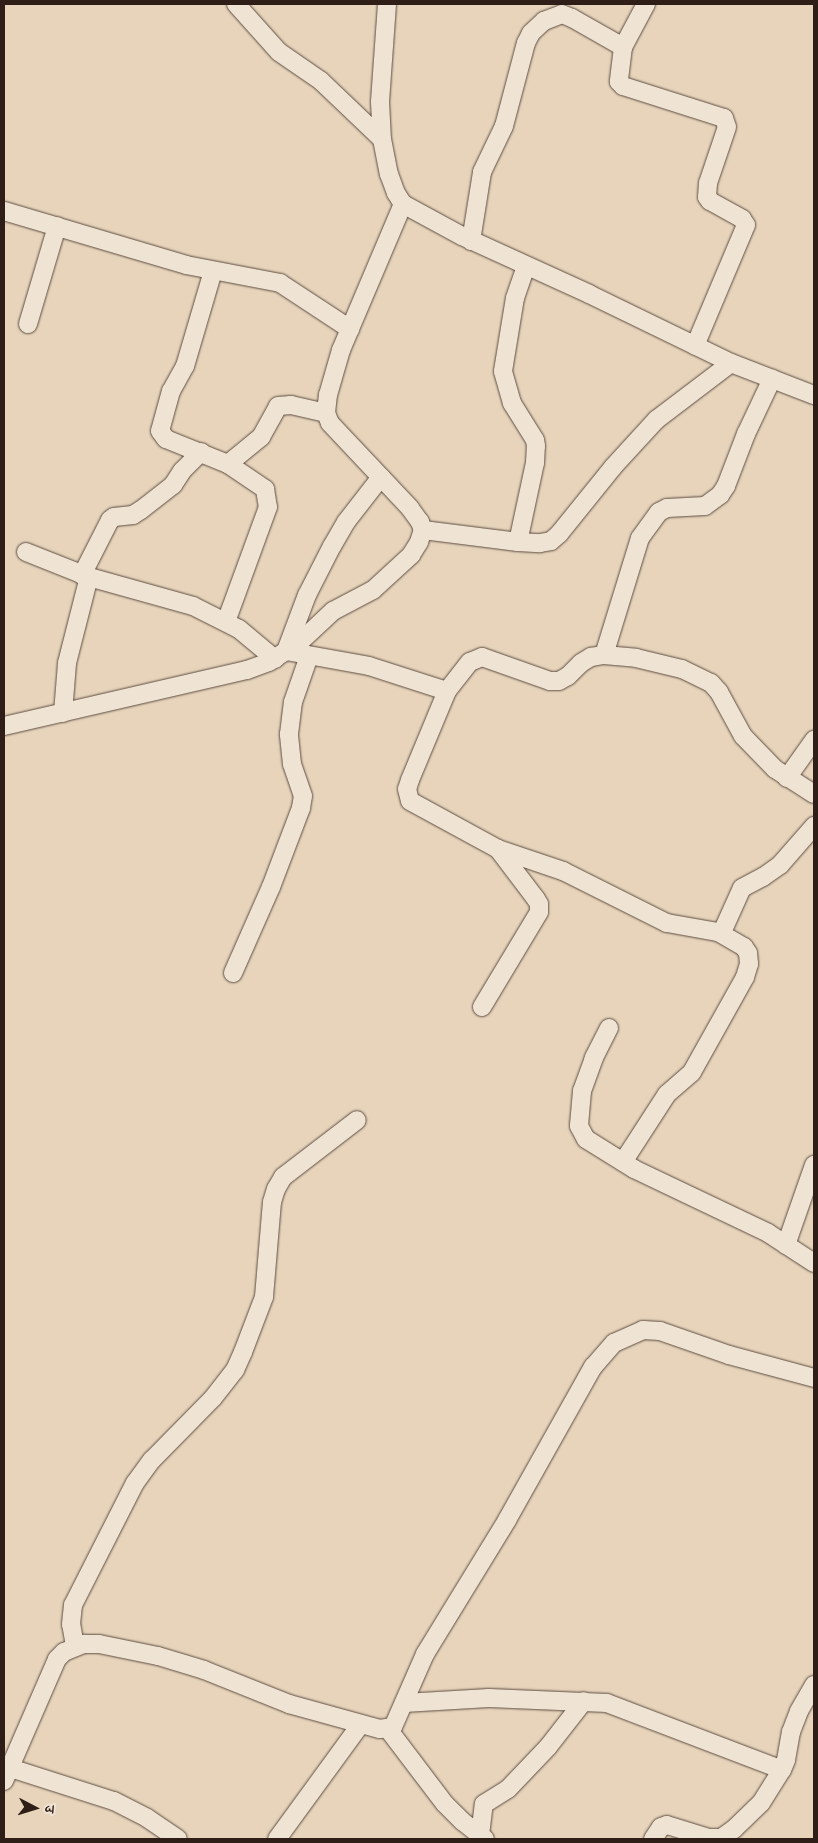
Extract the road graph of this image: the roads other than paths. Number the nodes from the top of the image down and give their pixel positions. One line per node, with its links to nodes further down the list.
1 (236, 4): 5 (street)
2 (388, 4): 5 (street)
3 (644, 4): 4 (street)
4 (624, 46): 9 (street); 14 (street)
5 (382, 138): 6 (street)
6 (403, 204): 9 (street); 13 (street)
7 (4, 211): 8 (street)
8 (57, 226): 11 (street); 12 (street)
9 (472, 241): 10 (street)
10 (526, 266): 14 (street); 23 (street)
11 (213, 272): 13 (street); 19 (street)
12 (28, 324)
13 (350, 329): 18 (street)
14 (695, 346): 15 (street)
15 (731, 363): 16 (street); 23 (street)
16 (772, 379): 17 (street); 28 (street)
17 (814, 395)
18 (326, 413): 20 (street); 21 (street)
19 (201, 452): 20 (street); 25 (street)
20 (228, 464): 26 (street)
21 (381, 476): 22 (street); 27 (street)
22 (423, 530): 23 (street); 27 (street)
23 (518, 542)
24 (26, 552): 25 (street)
25 (85, 576): 26 (street); 31 (street)
26 (226, 622): 27 (street)
27 (281, 655): 29 (street); 31 (street)
28 (604, 655): 30 (street); 34 (street)
29 (309, 656): 30 (street); 39 (street)
30 (447, 691): 37 (street)
31 (63, 713): 32 (street)
32 (4, 726)
33 (814, 740): 34 (street)
34 (787, 778): 35 (street)
35 (814, 794)
36 (814, 826): 38 (street)
37 (498, 849): 38 (street); 40 (street)
38 (718, 932): 43 (street)
39 (233, 973)
40 (482, 1007)
41 (609, 1028): 43 (street)
42 (357, 1120): 48 (street)
43 (623, 1162): 45 (street)
44 (814, 1165): 45 (street)
45 (786, 1245): 46 (street)
46 (814, 1263)
47 (814, 1378): 51 (street)
48 (75, 1646): 52 (street); 55 (street)
49 (814, 1684): 54 (street)
50 (584, 1701): 51 (street); 54 (street); 56 (street)
51 (404, 1703): 53 (street)
52 (361, 1724): 53 (street); 58 (street)
53 (388, 1729): 56 (street)
54 (782, 1770): 59 (street)
55 (6, 1772): 57 (street)
56 (482, 1837)
57 (178, 1839)
58 (278, 1839)
59 (653, 1839)

